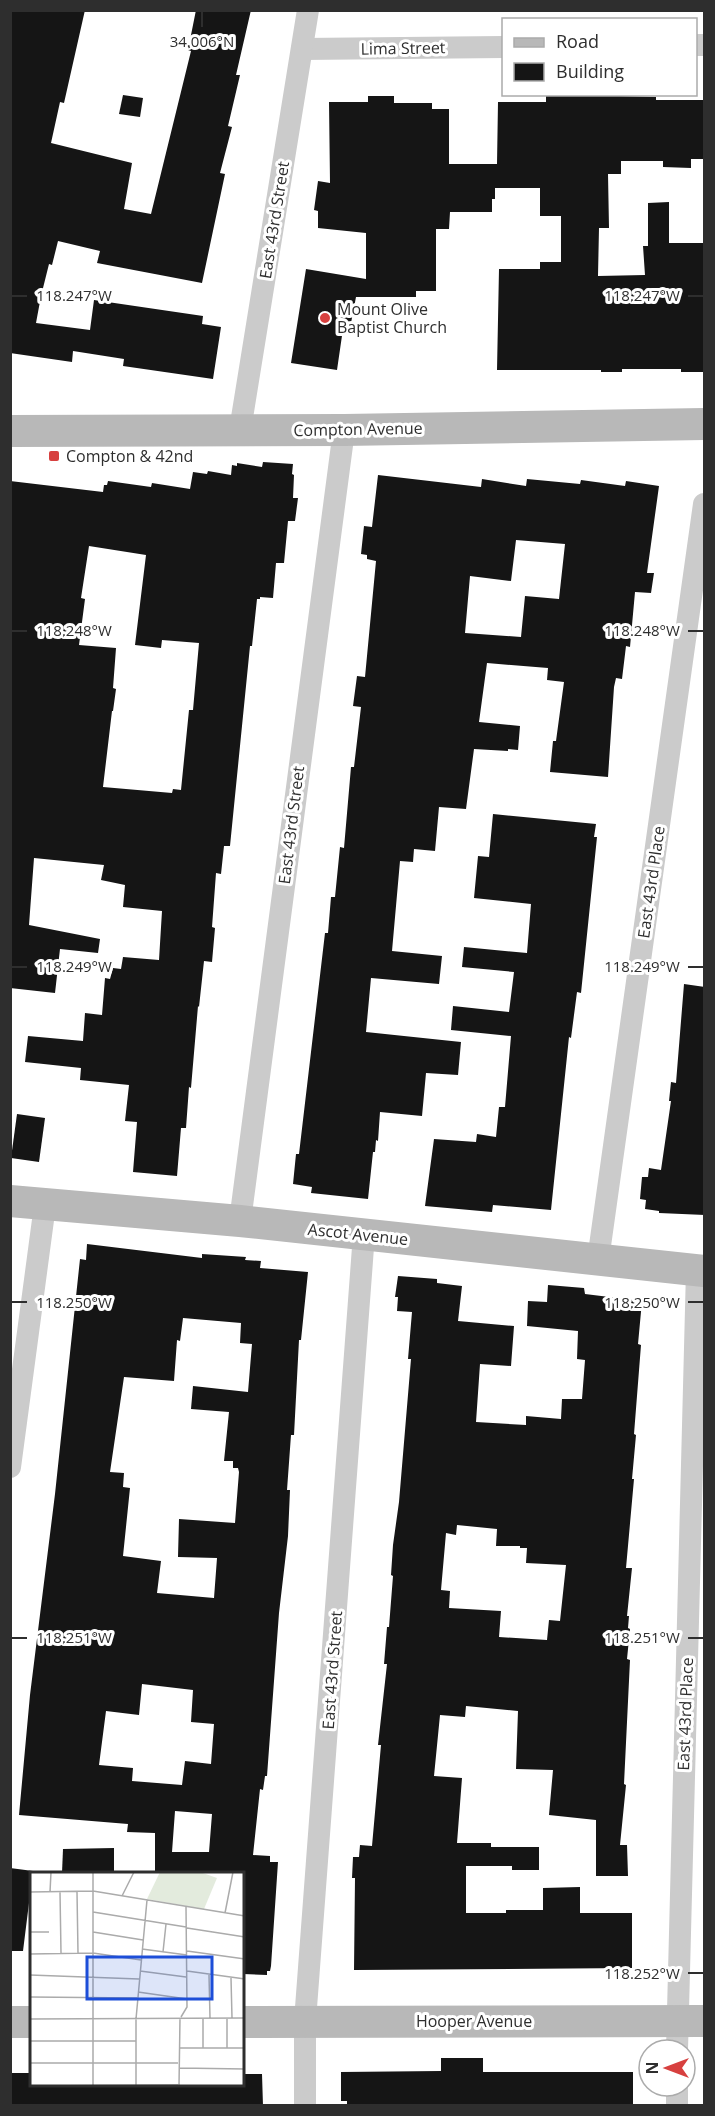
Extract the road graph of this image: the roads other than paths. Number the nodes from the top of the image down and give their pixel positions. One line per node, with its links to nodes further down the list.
1 (308, 10): 3 (street, East 43rd Street)
2 (502, 47): 3 (street, Lima Street)
3 (302, 49): 5 (street, East 43rd Street)
4 (705, 424): 6 (street, Compton Avenue)
5 (240, 430): 6 (street, Compton Avenue); 7 (street, Compton Avenue)
6 (344, 430): 11 (street, East 43rd Street)
7 (10, 431)
8 (705, 504): 13 (street, East 43rd Place)
9 (10, 1201): 10 (street, Ascot Avenue)
10 (45, 1205): 11 (street, Ascot Avenue); 15 (street)
11 (240, 1221): 12 (street, Ascot Avenue)
12 (364, 1234): 13 (street, Ascot Avenue); 16 (street, East 43rd Street)
13 (598, 1260): 14 (street, Ascot Avenue)
14 (701, 1270): 20 (street, East 43rd Place)
15 (10, 1467)
16 (305, 2021): 19 (street, Hooper Avenue); 20 (street, Hooper Avenue); 21 (street, East 43rd Street)
17 (10, 2022): 18 (street)
18 (30, 2022)
19 (244, 2022)
20 (686, 2031)
21 (305, 2106)

